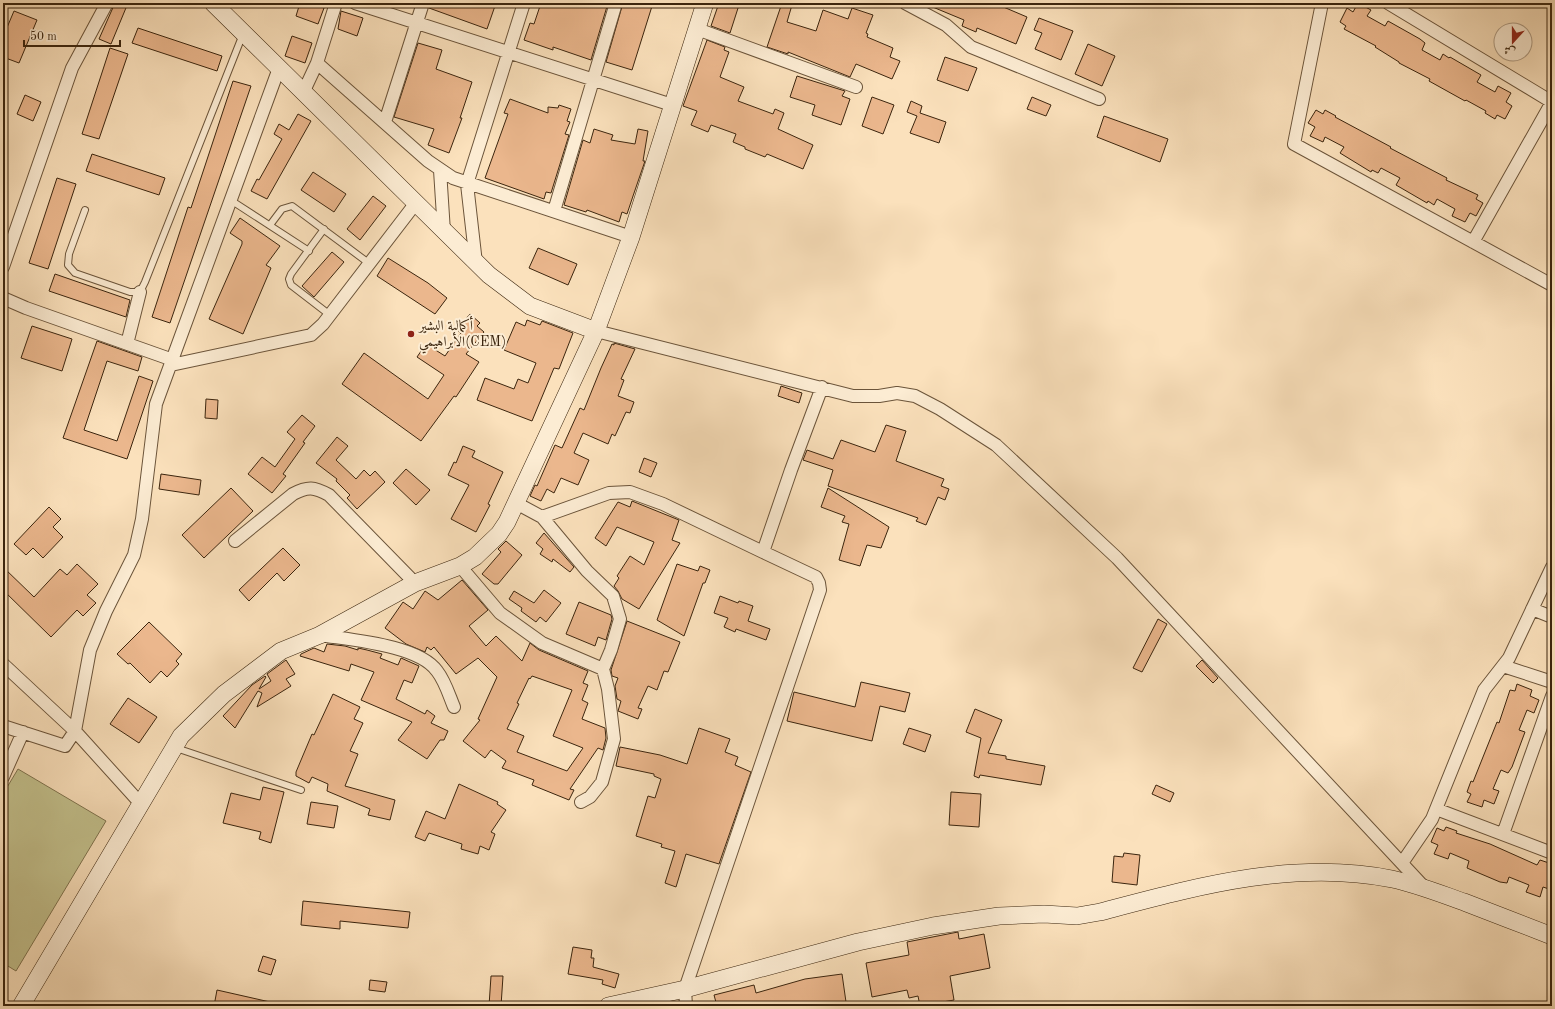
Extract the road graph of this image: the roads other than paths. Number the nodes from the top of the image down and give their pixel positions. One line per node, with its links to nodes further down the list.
1 (107, 3): 39 (street)
2 (213, 3): 14 (street)
3 (336, 3): 16 (street)
4 (355, 3): 12 (street)
5 (423, 3): 12 (street)
6 (524, 3): 15 (street)
7 (616, 3): 18 (street)
8 (705, 3): 13 (street)
9 (905, 3): 21 (street)
10 (1322, 3): 35 (street)
11 (1388, 3): 22 (street)
12 (417, 23): 15 (street); 24 (street)
13 (697, 29): 19 (street); 23 (street)
14 (244, 33): 17 (street); 41 (lane)
15 (509, 52): 18 (street); 26 (street)
16 (317, 63): 20 (street); 24 (street)
17 (279, 68): 20 (street); 27 (street)
18 (592, 80): 23 (street); 30 (street)
19 (856, 87)
20 (303, 93): 28 (street)
21 (1099, 99)
22 (1552, 102): 35 (street)
23 (672, 105): 34 (street)
24 (385, 122): 25 (street)
25 (440, 170): 26 (street); 33 (street)
26 (467, 184): 30 (street); 37 (street)
27 (232, 201): 31 (lane); 46 (street)
28 (415, 204): 33 (street); 38 (street)
29 (85, 210): 41 (lane)
30 (554, 211): 34 (street)
31 (270, 225): 32 (lane); 36 (lane)
32 (324, 230): 36 (lane); 38 (lane)
33 (444, 232): 37 (street)
34 (631, 238): 44 (street)
35 (1473, 242): 40 (street)
36 (309, 250): 43 (lane)
37 (476, 262): 44 (street)
38 (370, 264): 43 (street)
39 (3, 267)
40 (1552, 285)
41 (140, 292): 45 (street)
42 (3, 298): 45 (street)
43 (330, 316): 46 (street)
44 (596, 331): 47 (street); 48 (street)
45 (127, 344): 46 (street)
46 (172, 362): 65 (street)
47 (822, 387): 51 (street); 75 (street)
48 (516, 503): 49 (street); 52 (street)
49 (542, 517): 51 (street); 60 (street)
50 (235, 541): 54 (street)
51 (764, 552): 78 (street)
52 (460, 566): 54 (street); 60 (street)
53 (1552, 567): 55 (street)
54 (415, 583): 57 (street)
55 (1532, 609): 56 (street); 59 (street)
56 (1552, 617)
57 (320, 635): 63 (street); 67 (street)
58 (3, 664): 65 (street)
59 (1503, 666): 61 (street); 72 (street)
60 (603, 669): 70 (street)
61 (1552, 682)
62 (1552, 696): 73 (street)
63 (454, 707)
64 (3, 726): 66 (street)
65 (75, 730): 66 (street); 71 (street)
66 (23, 732): 68 (street)
67 (175, 748): 69 (lane); 71 (street)
68 (3, 777)
69 (301, 790)
70 (581, 802)
71 (141, 804): 79 (street)
72 (1436, 809): 73 (street); 75 (street)
73 (1503, 834): 74 (street)
74 (1552, 853)
75 (1402, 863): 76 (street)
76 (1426, 889): 77 (street); 78 (street)
77 (1552, 936)
78 (685, 989): 80 (street); 81 (street)
79 (21, 1006)
80 (608, 1006)
81 (686, 1006)

